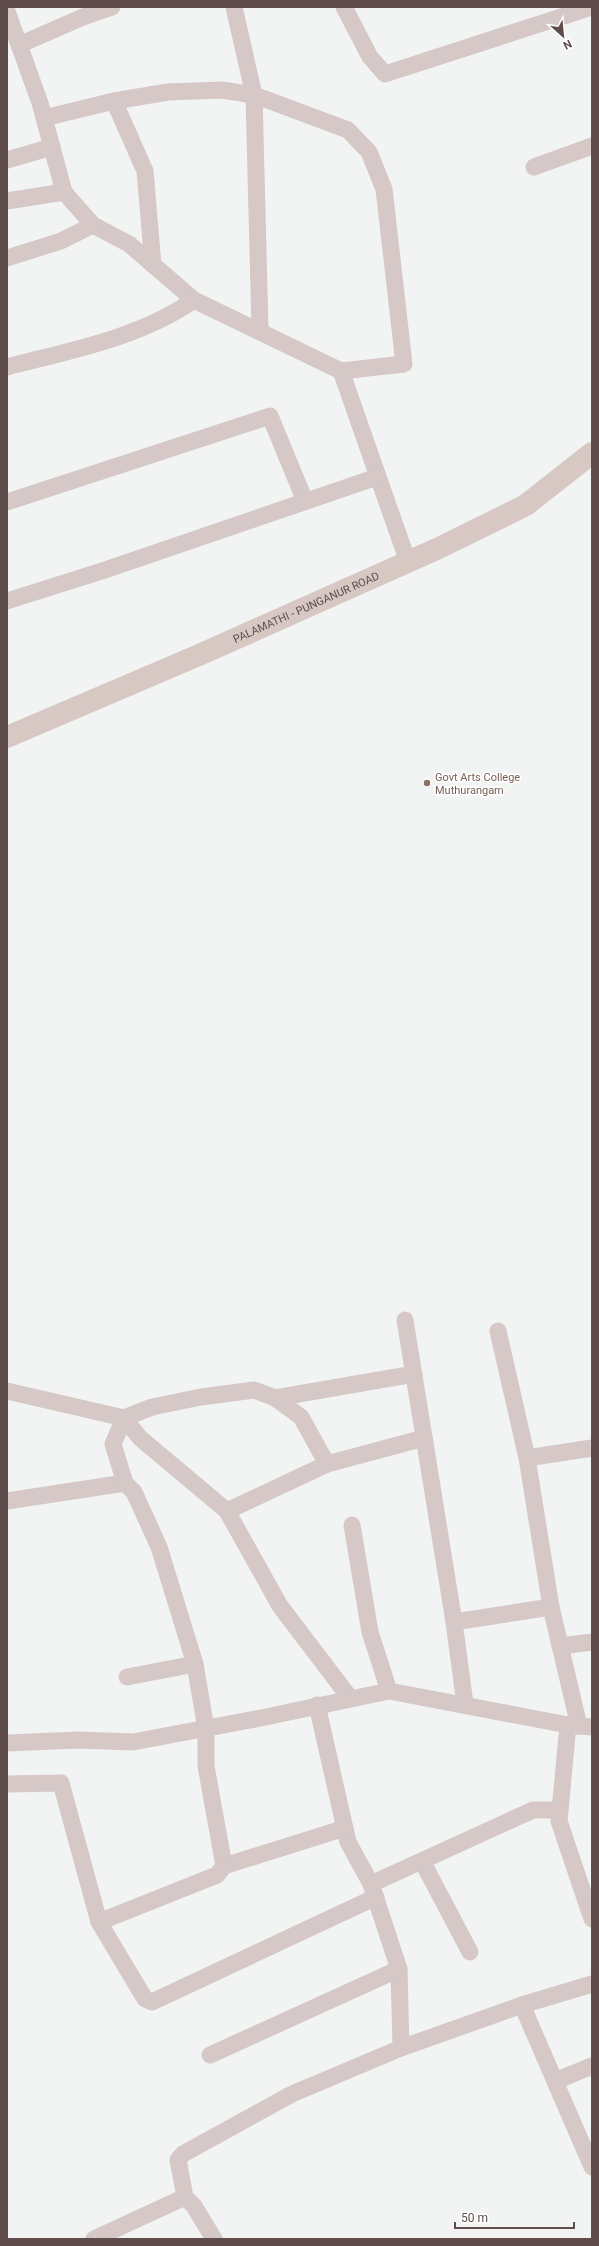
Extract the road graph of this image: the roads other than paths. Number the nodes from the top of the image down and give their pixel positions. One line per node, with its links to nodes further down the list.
1 (112, 7): 6 (street)
2 (234, 7): 7 (street)
3 (344, 7): 4 (street)
4 (592, 7)
5 (7, 11): 6 (street)
6 (19, 45): 9 (street)
7 (254, 95): 8 (street); 20 (street); 22 (street)
8 (114, 101): 9 (street); 18 (street)
9 (44, 118): 11 (street)
10 (592, 146): 13 (street)
11 (52, 147): 12 (street); 14 (street)
12 (7, 160)
13 (534, 167)
14 (64, 192): 15 (street); 16 (street)
15 (7, 201)
16 (93, 224): 17 (street); 18 (street)
17 (7, 258)
18 (153, 265): 19 (street)
19 (194, 300): 20 (street); 21 (street)
20 (260, 330): 22 (street)
21 (7, 367)
22 (341, 371): 24 (street)
23 (592, 453): 27 (street, PALAMATHI - PUNGANUR ROAD)
24 (377, 477): 25 (street); 27 (street)
25 (305, 501): 26 (street); 28 (street)
26 (7, 502)
27 (408, 562): 29 (street, PALAMATHI - PUNGANUR ROAD)
28 (7, 601)
29 (7, 737)
30 (405, 1320): 32 (street)
31 (498, 1331): 38 (street)
32 (414, 1374): 34 (street); 36 (street)
33 (7, 1391): 35 (street)
34 (274, 1398): 35 (street); 39 (street)
35 (124, 1418): 40 (street); 42 (street)
36 (424, 1438): 39 (street); 45 (street)
37 (592, 1448): 38 (street)
38 (527, 1458): 44 (street)
39 (327, 1464): 42 (street)
40 (124, 1483): 41 (street); 48 (street)
41 (7, 1501)
42 (227, 1511): 51 (street)
43 (352, 1525): 50 (street)
44 (551, 1606): 45 (street); 47 (street)
45 (454, 1622): 52 (street)
46 (592, 1642): 47 (street)
47 (560, 1646): 54 (street)
48 (195, 1664): 49 (street); 55 (street)
49 (127, 1677)
50 (389, 1691): 51 (street); 52 (street)
51 (350, 1698): 53 (street)
52 (465, 1704): 54 (street)
53 (317, 1705): 55 (street); 59 (street)
54 (580, 1726): 58 (street)
55 (206, 1728): 56 (street); 61 (street)
56 (7, 1743)
57 (7, 1784): 64 (street)
58 (560, 1810): 60 (street); 63 (street)
59 (345, 1828): 61 (street); 62 (street)
60 (422, 1861): 62 (street); 65 (street)
61 (224, 1866): 64 (street)
62 (374, 1890): 64 (street); 66 (street)
63 (592, 1919)
64 (99, 1922)
65 (470, 1952)
66 (399, 1969): 69 (street); 70 (street)
67 (592, 1984): 68 (street)
68 (522, 2005): 69 (street); 72 (street)
69 (401, 2048): 74 (street)
70 (210, 2055)
71 (592, 2066): 72 (street)
72 (555, 2081): 73 (street)
73 (592, 2167)
74 (185, 2197): 75 (street); 76 (street)
75 (94, 2239)
76 (214, 2239)

